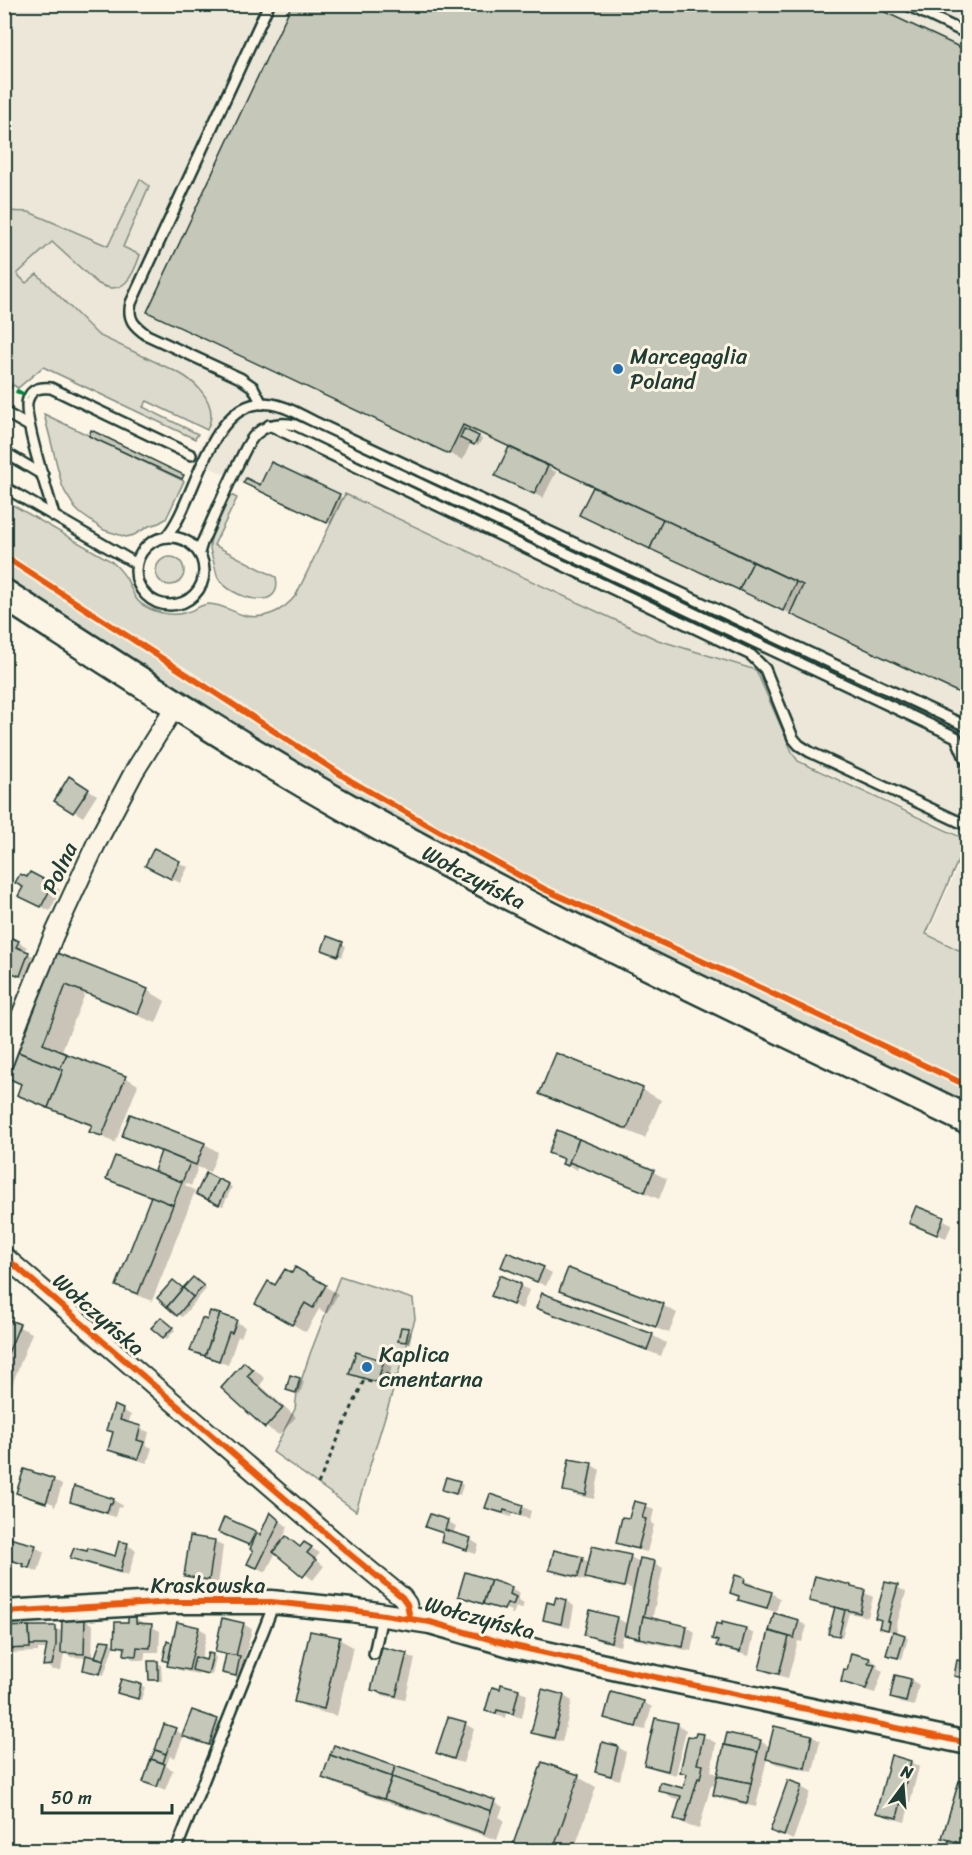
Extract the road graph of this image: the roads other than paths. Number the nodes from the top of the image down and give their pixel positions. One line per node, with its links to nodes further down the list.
1 (269, 4): 4 (lane)
2 (905, 4): 3 (lane)
3 (968, 34)
4 (262, 404): 13 (lane); 18 (lane)
5 (4, 412): 7 (lane)
6 (269, 425): 14 (lane); 19 (lane); 20 (lane)
7 (29, 426): 9 (lane); 10 (lane)
8 (4, 452): 10 (lane)
9 (191, 455)
10 (43, 475): 12 (lane)
11 (4, 487): 12 (lane)
12 (54, 516): 15 (lane)
13 (166, 537): 14 (lane); 15 (lane)
14 (199, 553): 15 (lane)
15 (135, 564)
16 (4, 594): 17 (main road, Wołczyńska)
17 (177, 705): 21 (street, Polna); 22 (main road, Wołczyńska)
18 (968, 727)
19 (968, 765)
20 (968, 826)
21 (4, 1061)
22 (968, 1120)
23 (4, 1256): 27 (street, Wołczyńska)
24 (271, 1602): 25 (street, Kraskowska); 26 (street, Kraskowska); 30 (lane)
25 (4, 1612)
26 (382, 1614): 27 (street, Kraskowska); 28 (lane)
27 (410, 1618): 29 (street, Wołczyńska)
28 (374, 1654)
29 (968, 1743)
30 (176, 1851)

